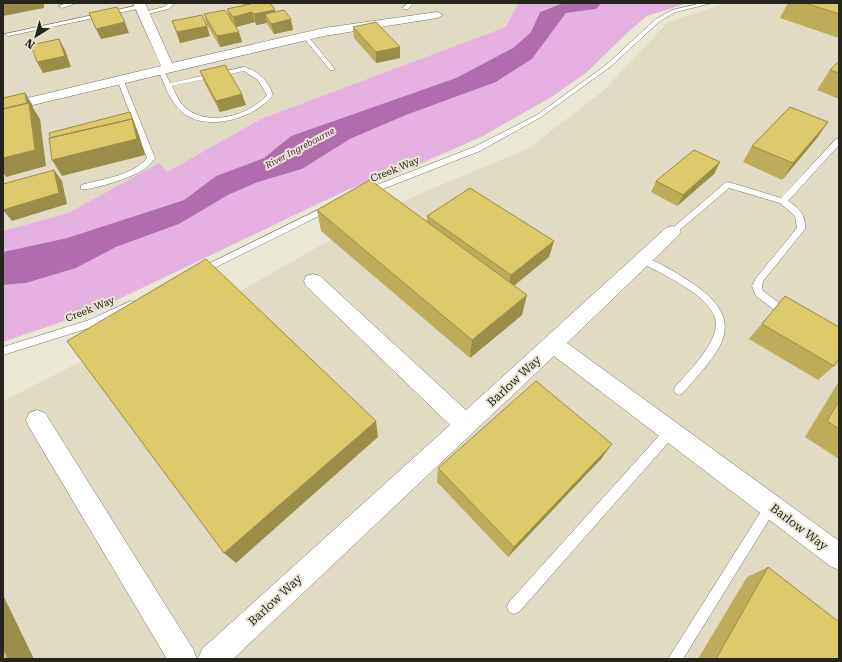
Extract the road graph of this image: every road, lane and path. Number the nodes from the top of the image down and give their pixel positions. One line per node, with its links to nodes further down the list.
1 (74, 3): 4 (lane)
2 (172, 3): 5 (lane)
3 (709, 3): 16 (lane, Creek Way)
4 (62, 6)
5 (141, 8): 7 (lane); 9 (street)
6 (437, 15): 8 (street)
7 (8, 34)
8 (305, 36): 9 (street); 10 (lane)
9 (164, 68): 11 (street); 12 (lane)
10 (332, 69)
11 (120, 79): 13 (street); 15 (lane)
12 (168, 85): 12 (lane)
13 (3, 108)
14 (839, 141): 17 (lane)
15 (84, 187)
16 (359, 196)
17 (783, 201): 19 (lane); 24 (lane)
18 (337, 204): 21 (lane)
19 (672, 232): 20 (street)
20 (643, 260): 25 (street); 27 (lane)
21 (192, 276)
22 (313, 281): 29 (street)
23 (142, 299): 26 (lane, Creek Way)
24 (794, 318)
25 (553, 344): 29 (street, Barlow Way); 30 (street, Barlow Way)
26 (3, 351)
27 (680, 390)
28 (37, 420): 34 (street)
29 (466, 425): 35 (street, Barlow Way)
30 (670, 432): 31 (street, Barlow Way); 33 (lane)
31 (771, 506): 32 (street, Barlow Way); 36 (lane)
32 (839, 558)
33 (514, 607)
34 (183, 659)
35 (212, 659)
36 (675, 659)

